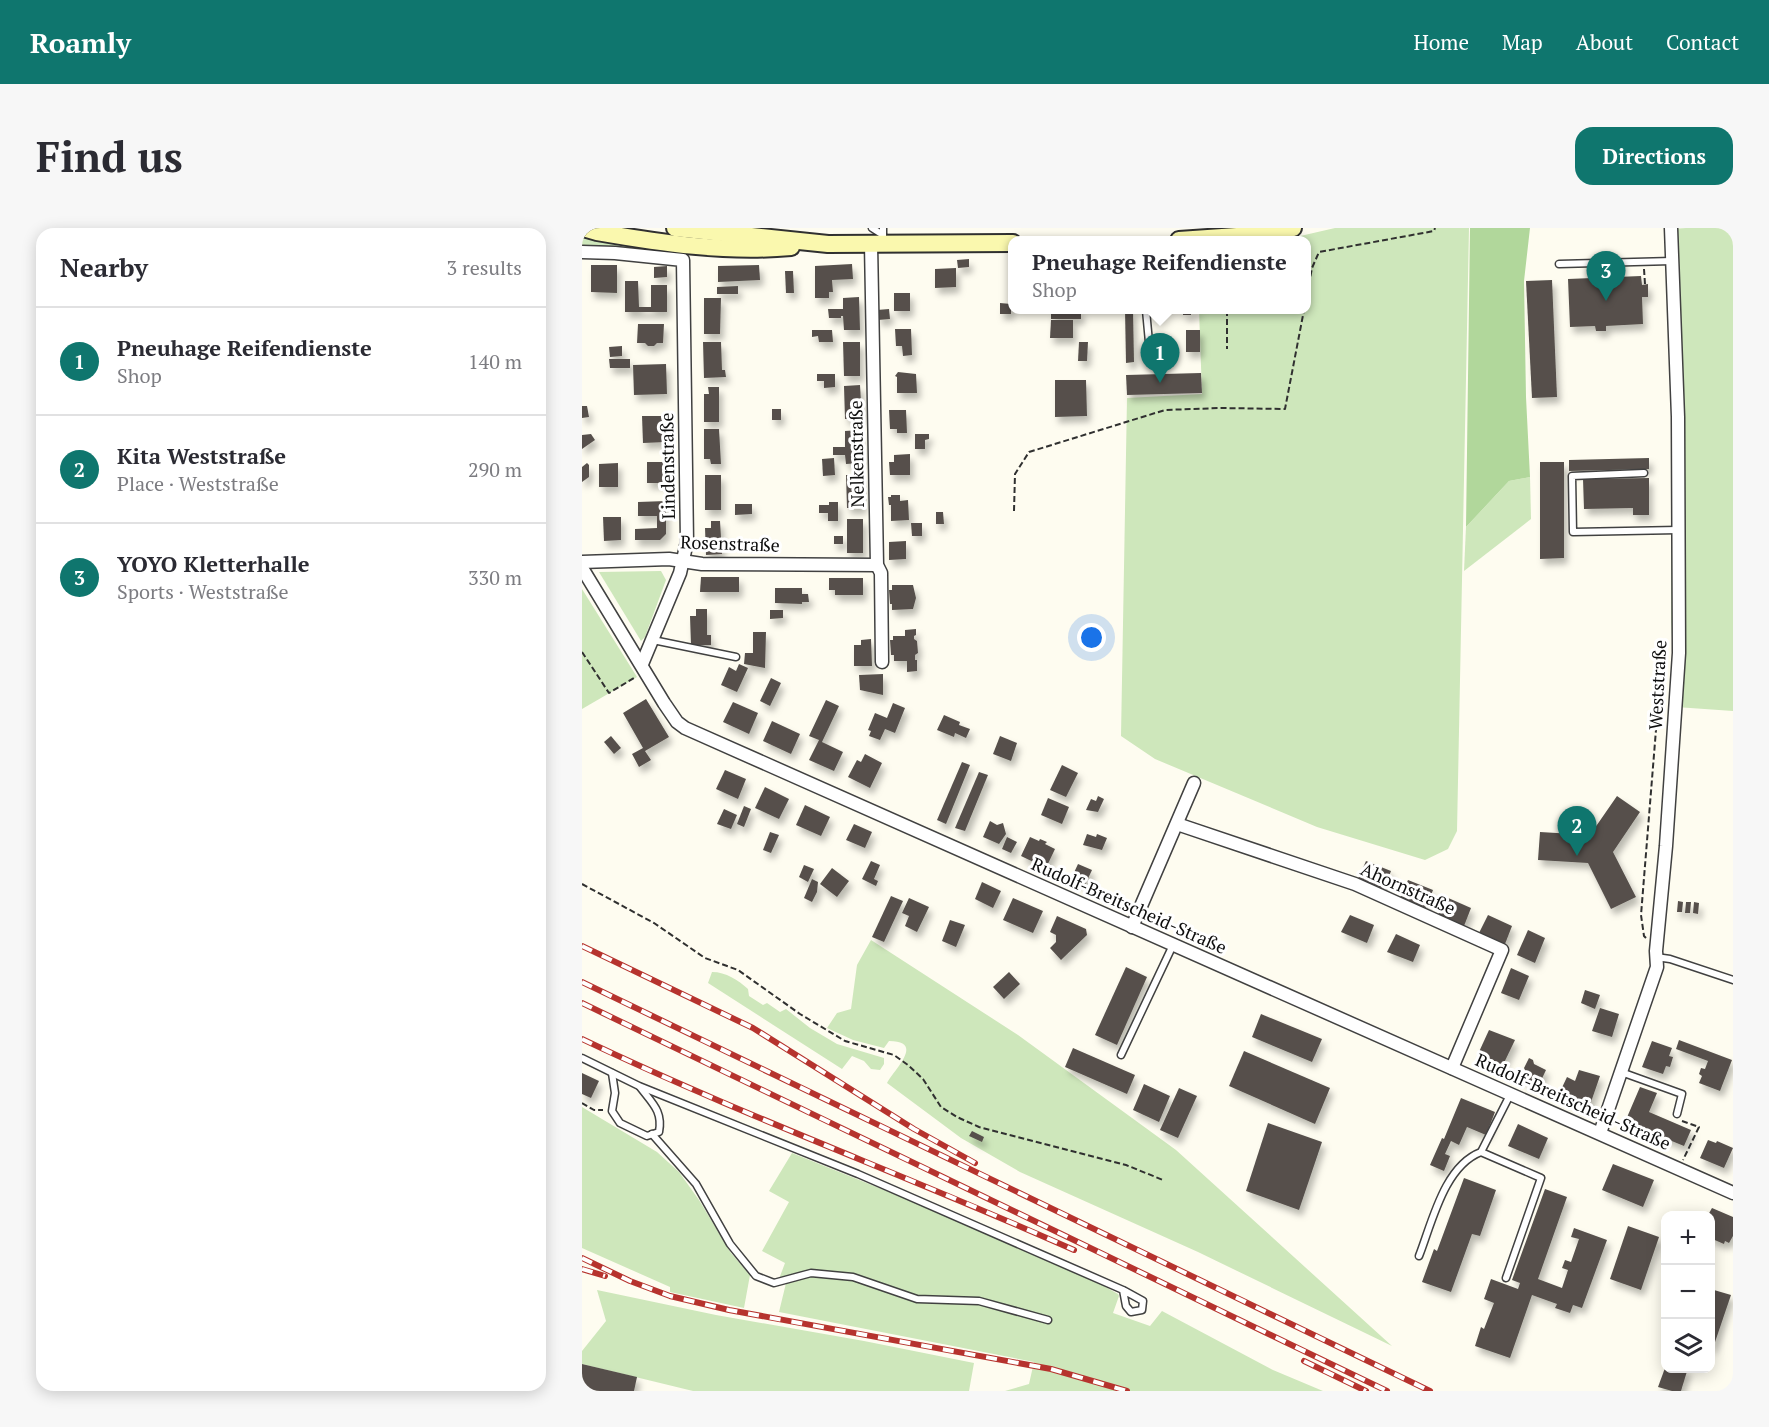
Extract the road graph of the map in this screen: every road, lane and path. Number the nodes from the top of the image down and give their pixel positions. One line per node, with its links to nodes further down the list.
1 (583, 228): 9 (main road)
2 (675, 228): 9 (main road)
3 (1293, 228): 7 (main road)
4 (1435, 228): 14 (path)
5 (1671, 228): 11 (street, Weststraße)
6 (878, 236): 8 (main road); 9 (main road); 26 (street, Nelkenstraße)
7 (1237, 236)
8 (1008, 243)
9 (828, 244)
10 (582, 252): 24 (street, Lindenstraße)
11 (1672, 261): 12 (lane); 23 (street, Weststraße)
12 (1644, 262): 13 (lane); 15 (path)
13 (1559, 264)
14 (1311, 273)
15 (1645, 284)
16 (1146, 314): 20 (lane)
17 (1227, 314): 19 (path)
18 (1303, 314): 22 (path)
19 (1227, 349)
20 (1151, 364)
21 (1644, 473): 23 (lane)
22 (1014, 511)
23 (1678, 531): 39 (street, Weststraße)
24 (684, 561): 25 (street, Rosenstraße); 26 (street, Rosenstraße); 28 (street, Lindenstraße)
25 (582, 562)
26 (877, 564): 31 (street, Nelkenstraße)
27 (582, 568): 32 (street, Rudolf-Breitscheid-Straße)
28 (652, 640): 30 (lane); 32 (street, Lindenstraße)
29 (582, 652): 32 (path)
30 (736, 657)
31 (882, 662)
32 (644, 668): 37 (street, Rudolf-Breitscheid-Straße)
33 (1667, 680): 39 (path)
34 (1194, 783): 35 (street)
35 (1177, 824): 37 (street); 43 (street, Ahornstraße)
36 (582, 884): 55 (path)
37 (1132, 927): 38 (street, Rudolf-Breitscheid-Straße)
38 (1173, 945): 41 (lane); 43 (street, Rudolf-Breitscheid-Straße)
39 (1656, 954): 40 (lane); 44 (street, Weststraße)
40 (1733, 980)
41 (1120, 1055)
42 (582, 1058): 45 (lane)
43 (1452, 1068): 47 (street, Rudolf-Breitscheid-Straße)
44 (1621, 1072): 50 (lane); 52 (street, Weststraße)
45 (612, 1073): 46 (lane); 49 (lane)
46 (639, 1086): 51 (lane); 59 (lane)
47 (1511, 1094): 52 (street, Rudolf-Breitscheid-Straße); 53 (lane)
48 (582, 1103): 49 (path)
49 (612, 1111): 51 (lane)
50 (1677, 1114): 54 (path)
51 (652, 1134): 60 (lane)
52 (1600, 1134): 54 (street, Rudolf-Breitscheid-Straße)
53 (1481, 1152): 57 (lane); 58 (lane)
54 (1679, 1169): 56 (street, Rudolf-Breitscheid-Straße)
55 (1163, 1180)
56 (1733, 1193)
57 (1419, 1256)
58 (1506, 1278)
59 (1123, 1290)
60 (1048, 1320)

